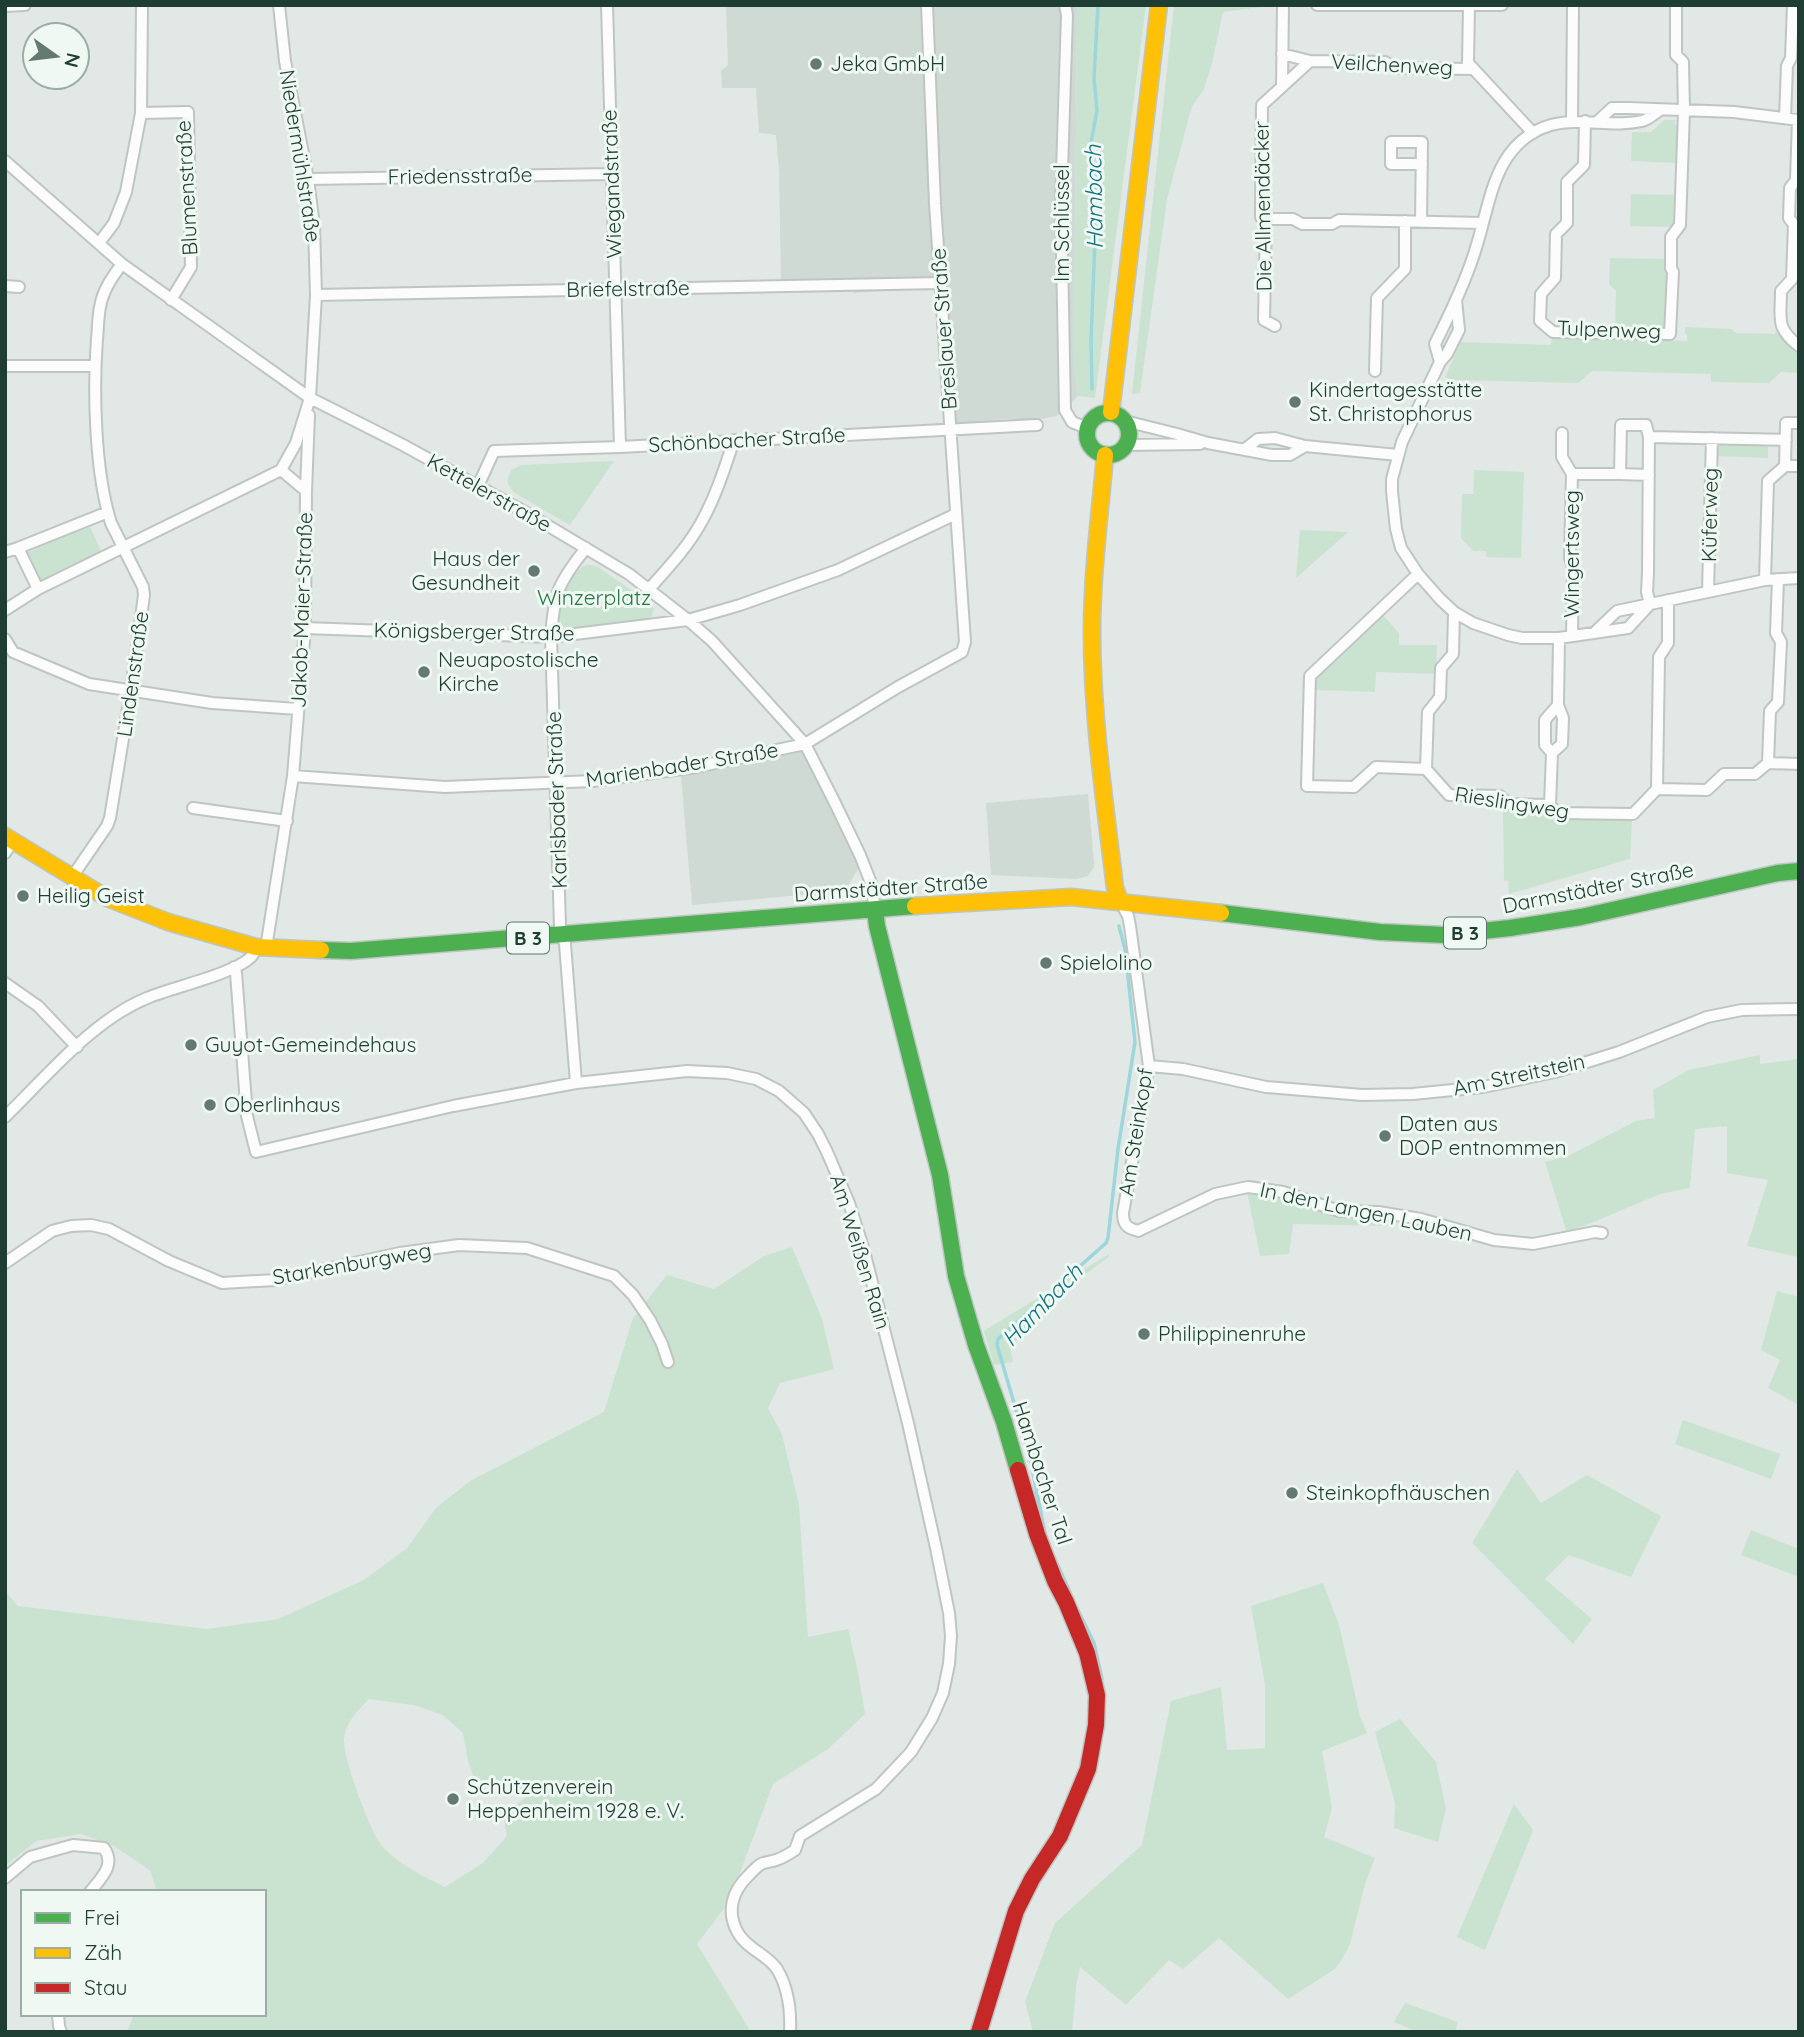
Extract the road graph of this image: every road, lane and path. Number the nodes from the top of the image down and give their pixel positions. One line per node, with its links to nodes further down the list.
1 (25, 5): 14 (street)
2 (142, 5): 21 (street)
3 (279, 5): 30 (street, Niedermühlstraße)
4 (607, 5): 29 (street, Wiegandstraße)
5 (926, 5): 37 (street, Breslauer Straße)
6 (1065, 5): 53 (street, Im Schlüssel)
7 (1159, 5): 49 (street)
8 (1283, 5): 16 (street)
9 (1317, 5): 15 (street)
10 (1502, 5): 15 (street)
11 (1573, 5): 25 (street)
12 (1676, 5): 20 (street)
13 (1793, 5): 22 (street)
14 (5, 6)
15 (1469, 6): 18 (street, Veilchenweg)
16 (1282, 54): 17 (street, Veilchenweg); 19 (street)
17 (1310, 61): 18 (street, Veilchenweg); 19 (street, Veilchenweg)
18 (1473, 69): 26 (street, Veilchenweg)
19 (1282, 86): 31 (street, Die Allmendäcker)
20 (1684, 111): 22 (street); 24 (street); 24 (street, Tulpenweg)
21 (141, 113): 35 (street); 42 (street, Blumenstraße)
22 (1785, 118): 23 (street)
23 (1799, 120): 44 (street)
24 (1585, 121): 25 (street)
25 (1572, 122): 26 (street)
26 (1533, 133): 34 (street)
27 (5, 161): 35 (street, Kettelerstraße)
28 (1422, 164): 33 (street)
29 (611, 174): 30 (street, Friedensstraße); 40 (street, Wiegandstraße)
30 (308, 179): 41 (street, Niedermühlstraße)
31 (1266, 219): 32 (street); 43 (street, Die Allmendäcker)
32 (1405, 221): 33 (street); 47 (street)
33 (1421, 222): 34 (street)
34 (1483, 223): 66 (street)
35 (99, 243): 36 (street, Kettelerstraße)
36 (122, 264): 42 (street, Kettelerstraße); 46 (street, Lindenstraße)
37 (940, 283): 40 (street, Briefelstraße); 54 (street, Breslauer Straße)
38 (5, 286): 39 (street)
39 (19, 287)
40 (615, 289): 41 (street, Briefelstraße); 63 (street, Wiegandstraße)
41 (316, 295): 48 (street, Niedermühlstraße)
42 (171, 300): 48 (street, Kettelerstraße)
43 (1275, 326)
44 (1799, 346)
45 (5, 366): 46 (street)
46 (95, 366): 75 (street, Lindenstraße)
47 (1375, 371)
48 (310, 398): 69 (street, Niedermühlstraße); 73 (street, Kettelerstraße); 74 (street, Jakob-Maier-Straße)
49 (1111, 412): 50 (street); 53 (street)
50 (1125, 421): 60 (street); 61 (street)
51 (1799, 423): 59 (street)
52 (1037, 425): 54 (street, Schönbacher Straße)
53 (1087, 428): 65 (street)
54 (950, 430): 58 (street, Schönbacher Straße); 76 (street, Breslauer Straße)
55 (1562, 433): 70 (street, Wingertsweg)
56 (1649, 437): 57 (street); 71 (street); 72 (street)
57 (1712, 438): 59 (street); 87 (street, Küferweg)
58 (734, 440): 63 (street, Schönbacher Straße); 86 (street)
59 (1786, 440): 67 (street)
60 (1208, 443): 61 (street); 64 (street)
61 (1126, 445): 65 (street)
62 (1306, 446): 64 (street); 64 (street); 66 (street)
63 (620, 447): 73 (street, Schönbacher Straße)
64 (1245, 449)
65 (1105, 455): 117 (street)
66 (1398, 455): 81 (street)
67 (1785, 466): 68 (street); 84 (street)
68 (1799, 466)
69 (281, 470): 74 (street); 78 (street)
70 (1572, 474): 71 (street); 95 (street, Wingertsweg)
71 (1620, 474): 72 (street)
72 (1649, 475): 89 (street)
73 (478, 486): 79 (street, Kettelerstraße)
74 (306, 491): 93 (street, Jakob-Maier-Straße)
75 (108, 512): 77 (street); 78 (street, Lindenstraße)
76 (956, 514): 92 (street, Königsberger Straße); 99 (street, Breslauer Straße)
77 (18, 548): 80 (street); 85 (street)
78 (124, 548): 85 (street); 100 (street, Lindenstraße)
79 (586, 548): 86 (street, Kettelerstraße); 96 (street, Karlsbader Straße)
80 (5, 552)
81 (1418, 575): 91 (street); 107 (street)
82 (1799, 578): 83 (street)
83 (1777, 579): 84 (street); 105 (street)
84 (1765, 580): 87 (street)
85 (38, 589): 90 (street)
86 (649, 589): 92 (street, Kettelerstraße)
87 (1708, 592): 88 (street)
88 (1668, 600): 89 (street); 110 (street)
89 (1650, 604): 94 (street); 94 (street)
90 (5, 610)
91 (1454, 612): 97 (street); 107 (street)
92 (688, 620): 96 (street, Königsberger Straße); 103 (street, Kettelerstraße)
93 (305, 628): 96 (street, Königsberger Straße); 102 (street, Jakob-Maier-Straße)
94 (1596, 631): 95 (street)
95 (1572, 636): 97 (street)
96 (551, 637): 109 (street, Karlsbader Straße)
97 (1559, 638): 101 (street)
98 (5, 639): 100 (street)
99 (961, 652): 103 (street, Marienbader Straße)
100 (131, 690): 102 (street); 116 (street, Lindenstraße)
101 (1558, 705): 104 (street); 104 (street)
102 (298, 709): 108 (street, Jakob-Maier-Straße)
103 (805, 744): 109 (street, Marienbader Straße); 118 (street, Kettelerstraße)
104 (1552, 753): 111 (street)
105 (1768, 763): 106 (street); 110 (street)
106 (1799, 764)
107 (1426, 769): 111 (street, Rieslingweg)
108 (293, 776): 109 (street, Marienbader Straße); 113 (street, Jakob-Maier-Straße)
109 (556, 783): 119 (street, Karlsbader Straße)
110 (1657, 789): 111 (street, Rieslingweg)
111 (1550, 805)
112 (193, 808): 113 (street)
113 (287, 821): 120 (street, Jakob-Maier-Straße)
114 (8, 843): 116 (street, Darmstädter Straße / B 3)
115 (1799, 871): 117 (street, Darmstädter Straße / B 3)
116 (72, 877): 120 (street, Darmstädter Straße / B 3)
117 (1120, 901): 118 (street, Darmstädter Straße / B 3); 125 (street, Am Steinkopf)
118 (875, 910): 119 (street, Darmstädter Straße / B 3); 135 (street, Hambacher Tal)
119 (563, 935): 120 (street, Darmstädter Straße / B 3); 126 (street, Karlsbader Straße)
120 (261, 948): 121 (street)
121 (234, 967): 124 (street); 126 (street, Am Weißen Rain)
122 (5, 983): 124 (street)
123 (1799, 1009): 125 (street, Am Streitstein)
124 (77, 1047): 127 (street)
125 (1149, 1066): 128 (street, Am Steinkopf)
126 (576, 1083): 134 (street, Am Weißen Rain)
127 (5, 1117)
128 (1138, 1231): 129 (street, In den Langen Lauben)
129 (1602, 1233)
130 (5, 1263): 131 (street, Starkenburgweg)
131 (668, 1362)
132 (5, 1878): 133 (street)
133 (91, 1890)
134 (790, 2032)
135 (979, 2032)

